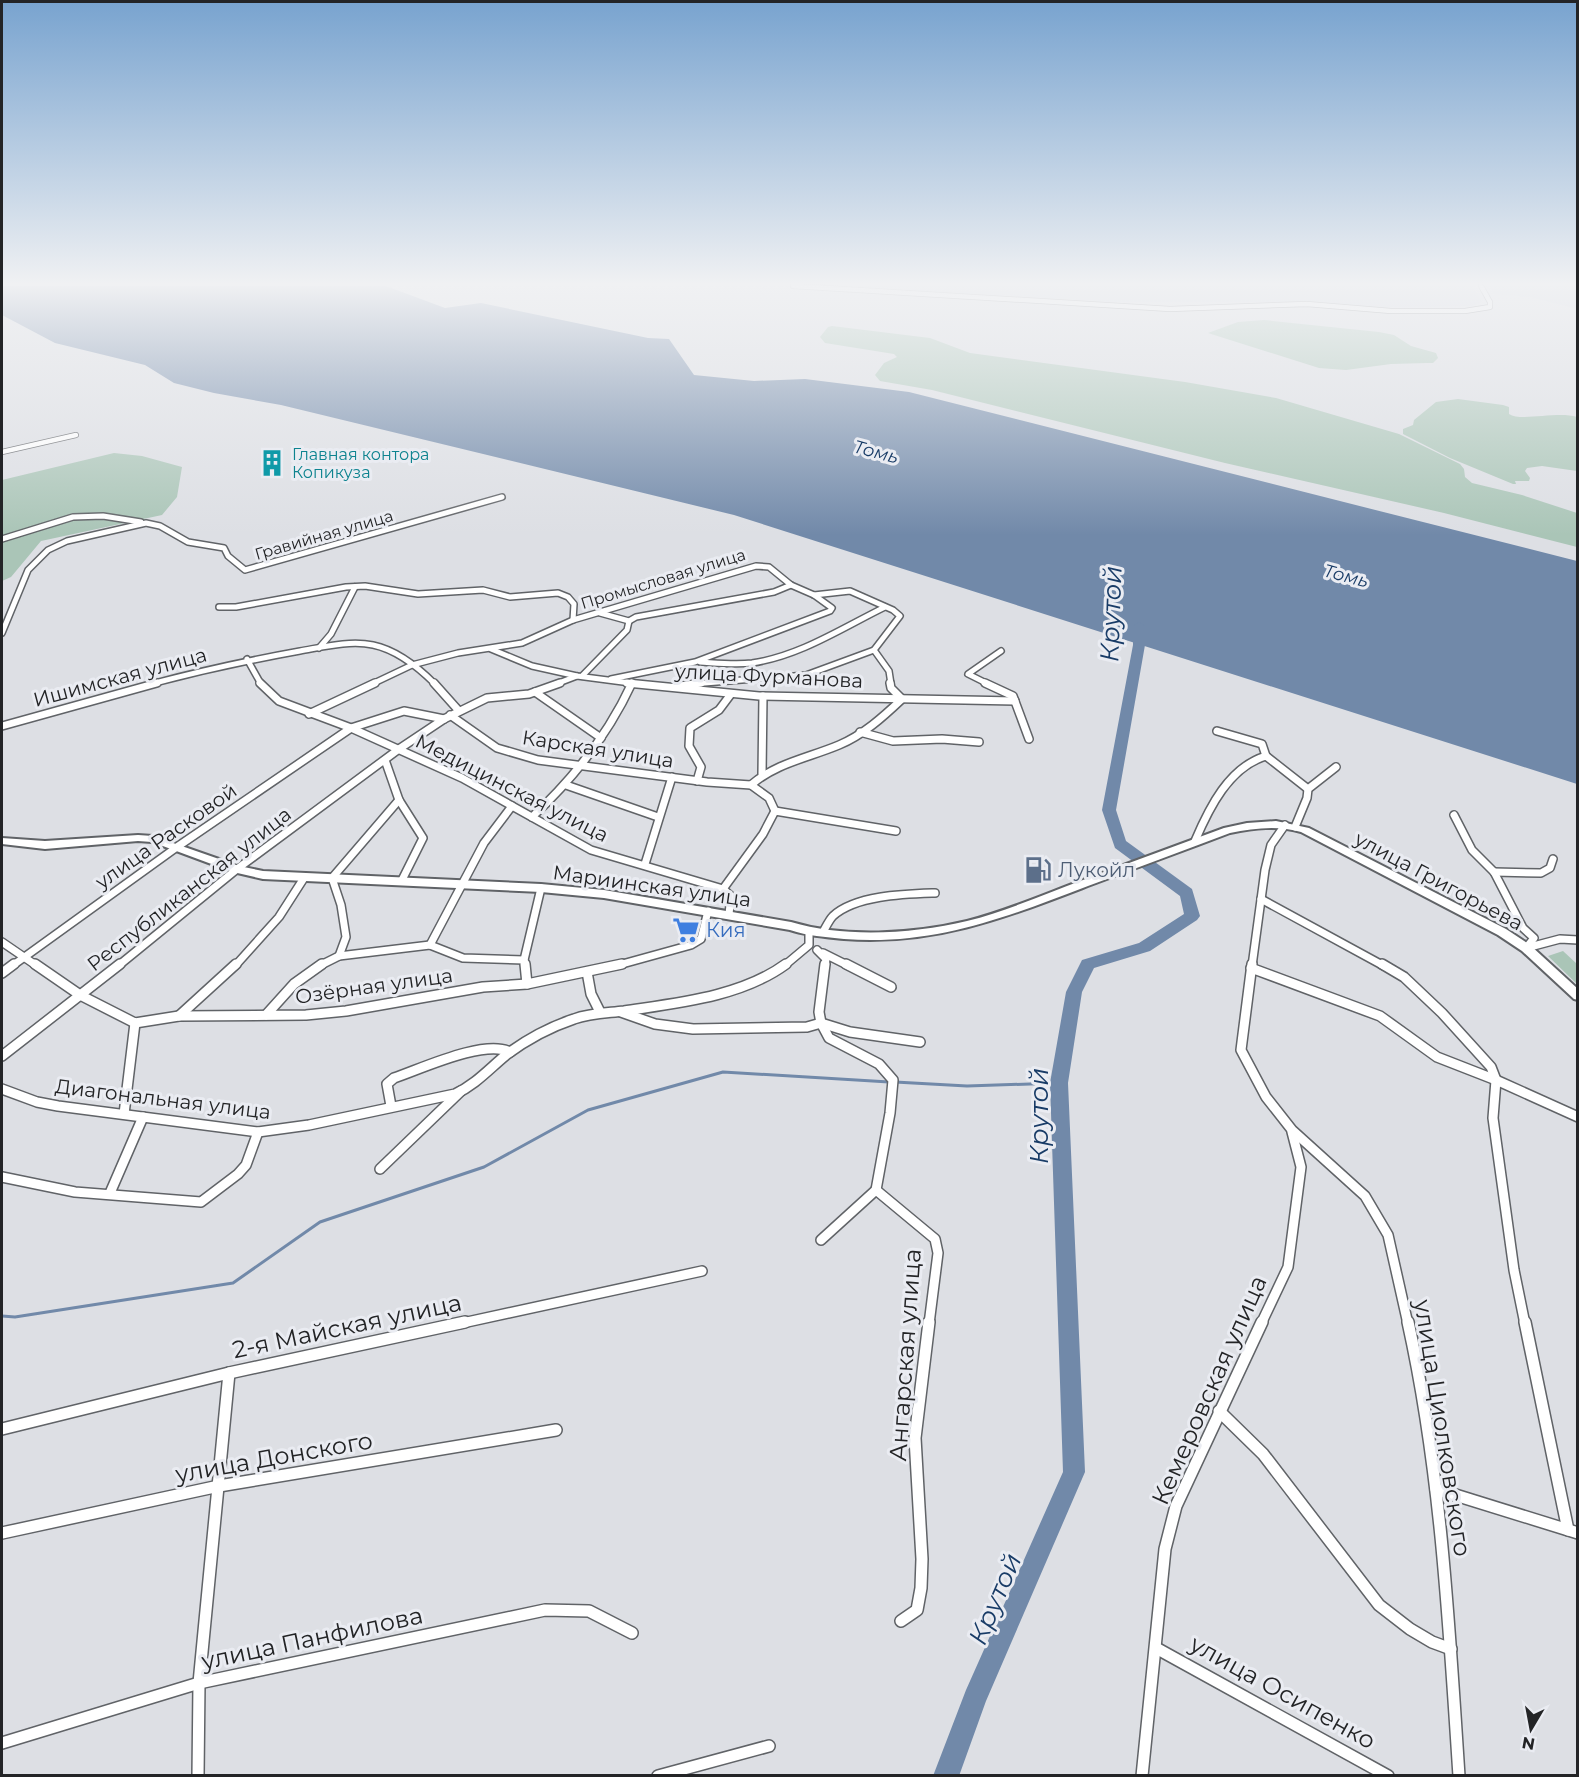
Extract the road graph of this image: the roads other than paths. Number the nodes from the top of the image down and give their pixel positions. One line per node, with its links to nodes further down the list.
1 (76, 435): 2 (street)
2 (2, 452)
3 (502, 497): 4 (street, Гравийная улица)
4 (146, 523): 5 (street); 14 (street)
5 (2, 539)
6 (791, 585): 8 (street, Промысловая улица); 11 (street, Промысловая улица); 13 (street)
7 (355, 587): 9 (street); 12 (street); 15 (street)
8 (814, 595): 10 (street); 20 (street)
9 (219, 607)
10 (885, 607): 17 (street); 20 (street)
11 (599, 613): 12 (street, Промысловая улица); 13 (street)
12 (573, 620): 16 (street, Промысловая улица)
13 (629, 621): 22 (street)
14 (2, 633)
15 (319, 648): 19 (street); 21 (street)
16 (491, 649): 21 (street, Промысловая улица); 22 (street, улица Фурманова)
17 (874, 650): 25 (street); 29 (street)
18 (1001, 651): 30 (street)
19 (247, 659): 32 (street, Медицинская улица); 34 (street, Ишимская улица)
20 (695, 662): 23 (street)
21 (412, 665): 31 (street); 32 (street, Промысловая улица)
22 (580, 676): 23 (street, улица Фурманова); 26 (street, Республиканская улица)
23 (611, 679): 24 (street, улица Фурманова)
24 (632, 682): 25 (street, улица Фурманова); 38 (street)
25 (669, 688): 27 (street, улица Фурманова)
26 (535, 692): 31 (street, Республиканская улица); 38 (street)
27 (731, 694): 28 (street, улица Фурманова); 48 (street)
28 (763, 696): 29 (street, улица Фурманова); 46 (street)
29 (902, 699): 30 (street, улица Фурманова); 37 (street)
30 (1015, 701): 39 (street)
31 (459, 711): 33 (street, Республиканская улица)
32 (309, 714): 35 (street, Медицинская улица)
33 (447, 717): 35 (street, улица Расковой); 41 (street, Республиканская улица); 44 (street, Карская улица)
34 (2, 726)
35 (351, 728): 41 (street, Медицинская улица); 62 (street, улица Расковой)
36 (1217, 730): 42 (street)
37 (860, 732): 40 (street); 46 (street)
38 (601, 738): 44 (street)
39 (1029, 739)
40 (979, 741)
41 (399, 749): 43 (street, Республиканская улица); 53 (street, Медицинская улица)
42 (1266, 756): 51 (street); 61 (street)
43 (384, 760): 52 (street); 65 (street, Республиканская улица)
44 (582, 766): 47 (street, Карская улица); 49 (street)
45 (1336, 766): 51 (street)
46 (762, 774): 50 (street)
47 (672, 777): 48 (street, Карская улица); 57 (street)
48 (697, 781): 50 (street, Карская улица)
49 (566, 785): 56 (street); 57 (street)
50 (751, 785): 54 (street)
51 (1308, 789): 58 (street, улица Циолковского)
52 (399, 800): 68 (street); 69 (street)
53 (512, 806): 56 (street, Медицинская улица); 70 (street)
54 (775, 812): 59 (street); 72 (street)
55 (1454, 815): 66 (street)
56 (532, 817): 64 (street, Медицинская улица)
57 (658, 817): 64 (street)
58 (1295, 827): 61 (main road, Мариинская улица); 74 (street, улица Циолковского); 83 (main road, улица Григорьева)
59 (896, 831)
60 (2, 841): 62 (main road, Мариинская улица)
61 (1195, 841): 78 (main road, Мариинская улица)
62 (177, 847): 65 (main road, Мариинская улица); 85 (street, улица Расковой)
63 (1553, 859): 66 (street)
64 (645, 864): 72 (street, Медицинская улица)
65 (237, 869): 67 (main road, Мариинская улица); 92 (street, Республиканская улица)
66 (1494, 872): 83 (street)
67 (304, 878): 68 (main road, Мариинская улица); 97 (street)
68 (332, 878): 69 (main road, Мариинская улица); 84 (street)
69 (402, 880): 70 (main road, Мариинская улица)
70 (463, 884): 71 (main road, Мариинская улица); 81 (street)
71 (541, 888): 75 (main road, Мариинская улица); 86 (street)
72 (723, 888): 76 (street)
73 (934, 893): 78 (street)
74 (1261, 899): 87 (street, улица Циолковского); 103 (street)
75 (708, 910): 76 (main road, Мариинская улица); 88 (street, Озёрная улица)
76 (729, 914): 77 (main road, Мариинская улица)
77 (809, 932): 78 (main road, Мариинская улица); 82 (street)
78 (823, 932)
79 (1578, 940): 83 (street)
80 (2, 942): 85 (street)
81 (430, 945): 84 (street); 86 (street)
82 (813, 947): 91 (street); 94 (street, Диагональная улица); 99 (street)
83 (1526, 948): 93 (main road, улица Григорьева)
84 (339, 956): 96 (street)
85 (25, 957): 89 (street, улица Расковой); 92 (street)
86 (524, 960): 90 (street)
87 (1251, 968): 103 (street); 110 (street, улица Циолковского)
88 (587, 972): 90 (street, Озёрная улица); 95 (street)
89 (2, 973)
90 (527, 984): 96 (street, Озёрная улица)
91 (891, 987)
92 (80, 995): 98 (street); 102 (street, Республиканская улица)
93 (1578, 996)
94 (620, 1011): 95 (street, Диагональная улица); 99 (street)
95 (600, 1012): 101 (street, Диагональная улица)
96 (266, 1015): 97 (street, Озёрная улица)
97 (179, 1016): 98 (street, Озёрная улица)
98 (135, 1023): 107 (street)
99 (821, 1023): 100 (street); 114 (street)
100 (920, 1042)
101 (510, 1052): 105 (street, Диагональная улица); 106 (street)
102 (2, 1056)
103 (1496, 1080): 109 (street); 124 (street)
104 (2, 1089): 107 (street, Диагональная улица)
105 (462, 1090): 106 (street, Диагональная улица); 112 (street)
106 (392, 1106): 111 (street, Диагональная улица)
107 (124, 1114): 108 (street, Диагональная улица)
108 (143, 1117): 111 (street, Диагональная улица); 115 (street)
109 (1578, 1118)
110 (1292, 1130): 119 (street, Кемеровская улица); 123 (street, улица Циолковского)
111 (258, 1132): 115 (street)
112 (380, 1168)
113 (2, 1177): 115 (street)
114 (876, 1190): 116 (street); 126 (street, Ангарская улица)
115 (110, 1193)
116 (821, 1240)
117 (702, 1270): 118 (street, 2-я Майская улица)
118 (230, 1372): 120 (street, 2-я Майская улица); 122 (street)
119 (1219, 1411): 128 (street, Кемеровская улица); 129 (street)
120 (2, 1429)
121 (556, 1430): 122 (street, улица Донского)
122 (219, 1486): 125 (street, улица Донского); 130 (street)
123 (1436, 1489): 124 (street); 129 (street, улица Циолковского)
124 (1573, 1532)
125 (2, 1533)
126 (901, 1621)
127 (632, 1633): 130 (street, улица Панфилова)
128 (1156, 1648): 135 (street, Кемеровская улица); 136 (street, улица Осипенко)
129 (1451, 1649): 137 (street, улица Циолковского)
130 (199, 1683): 131 (street, улица Панфилова); 133 (street)
131 (2, 1743)
132 (769, 1746): 134 (street)
133 (198, 1776)
134 (658, 1776)
135 (1142, 1776)
136 (1388, 1776)
137 (1459, 1776)

